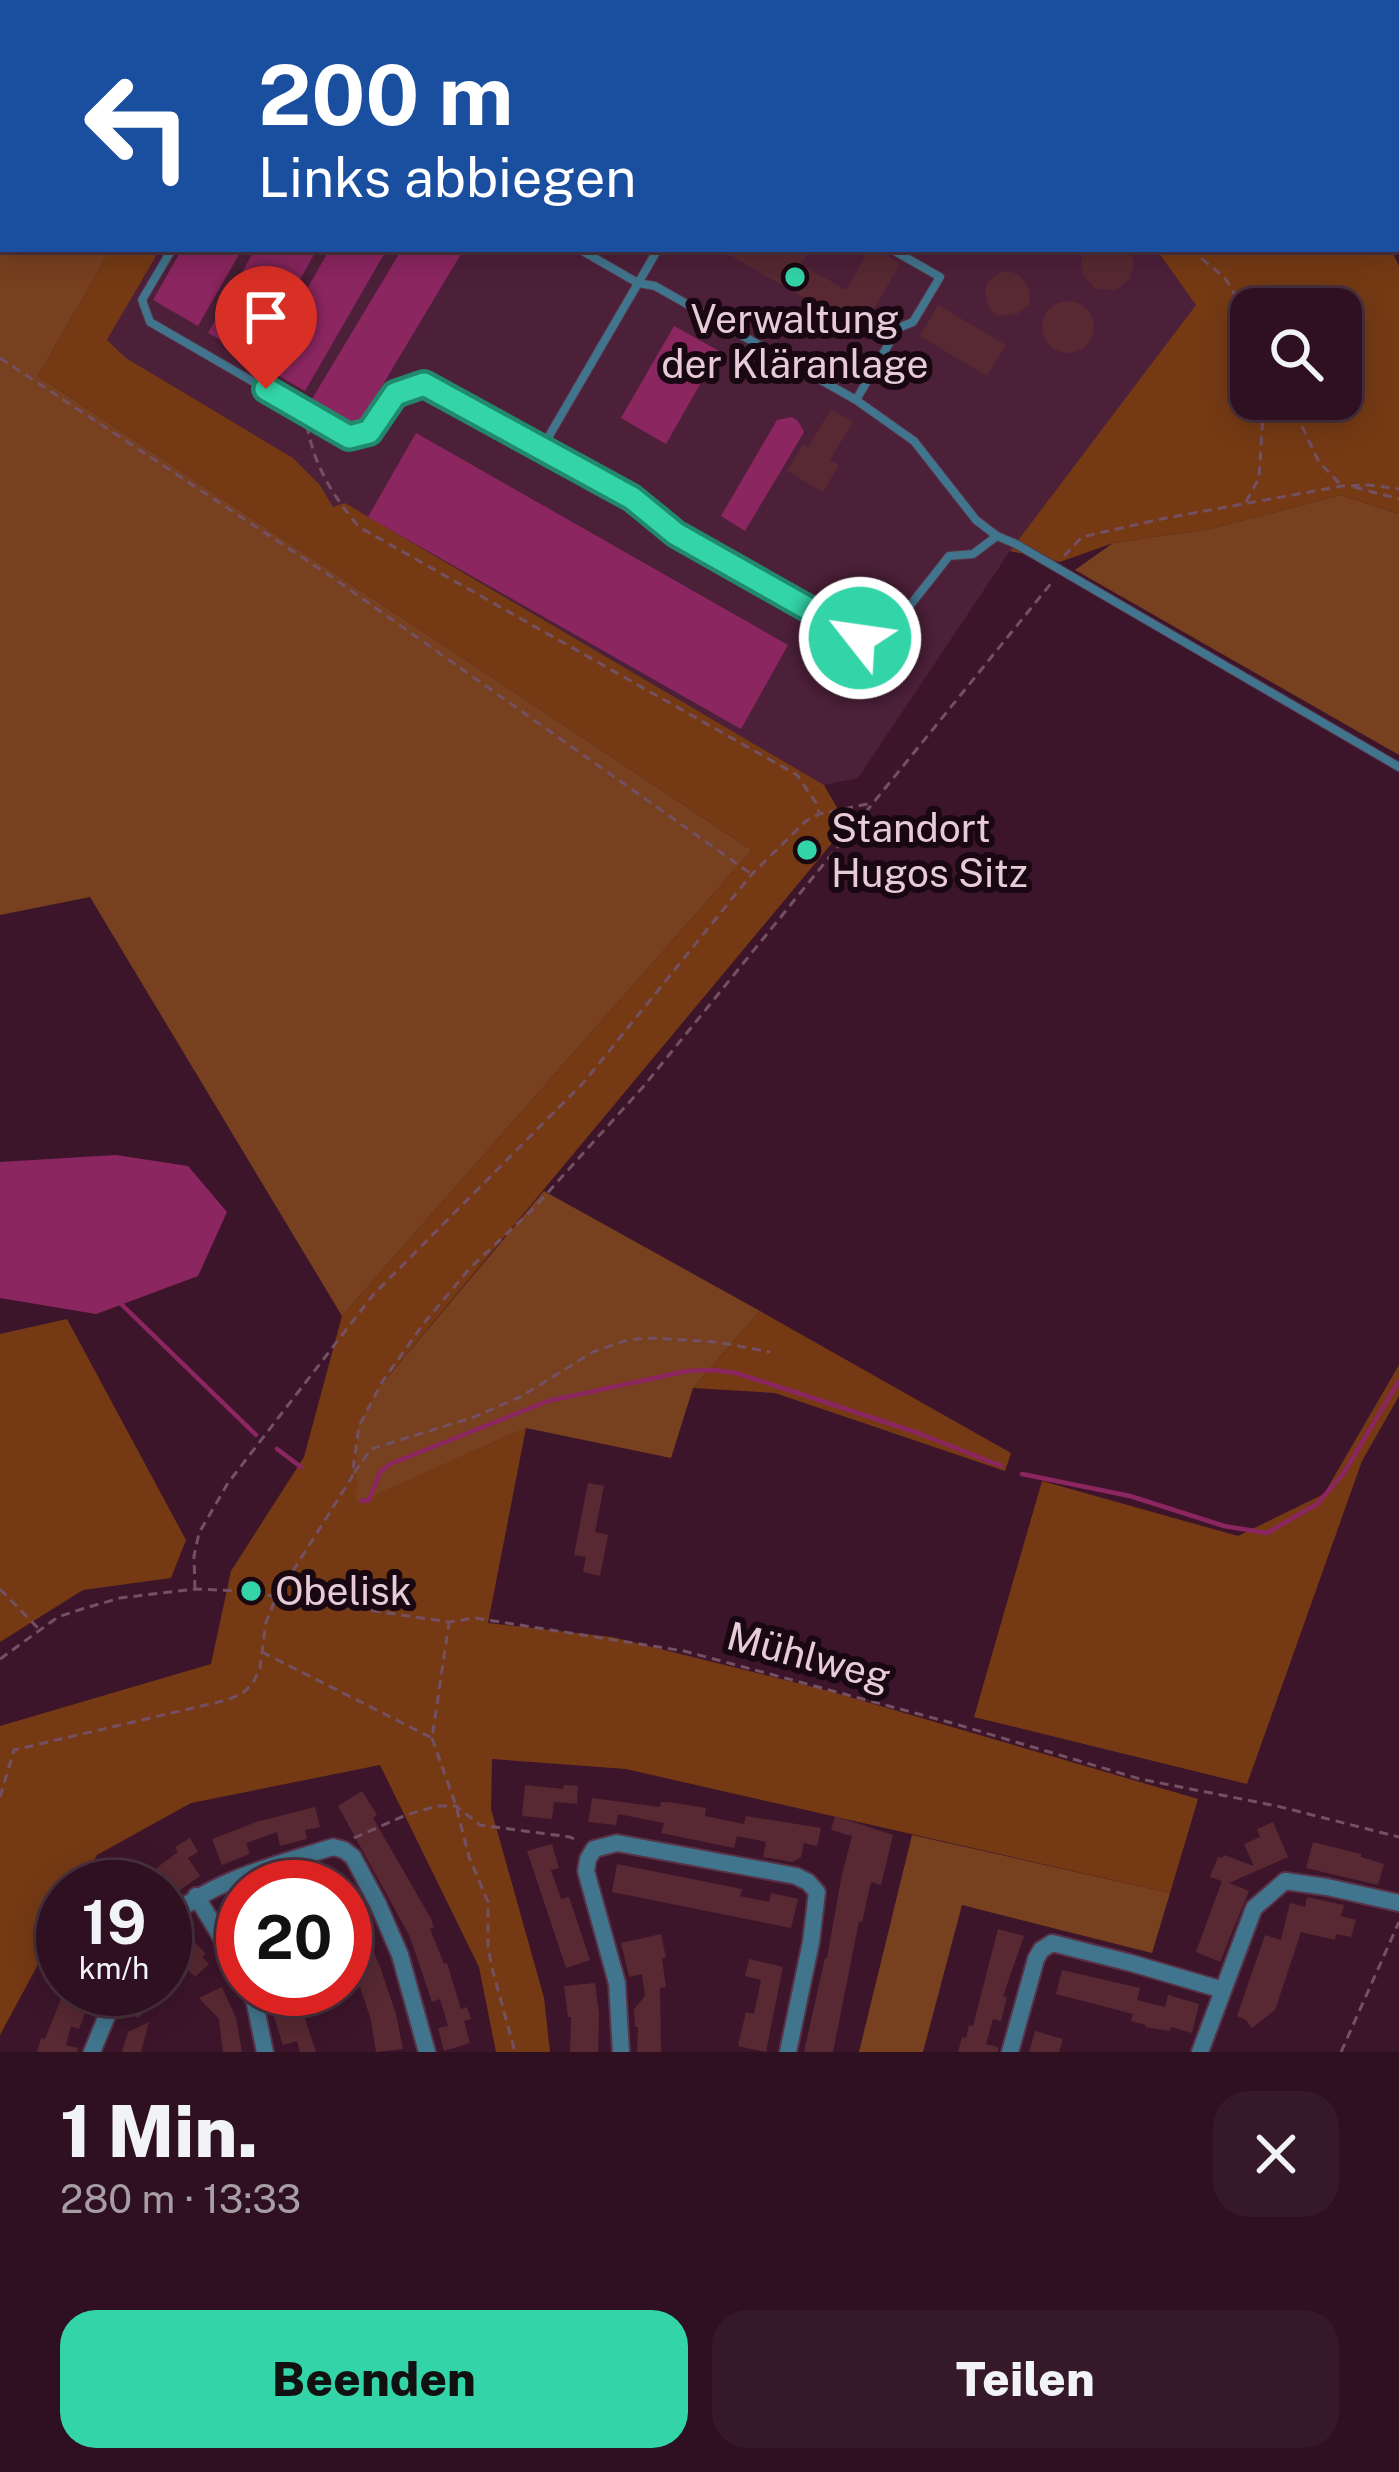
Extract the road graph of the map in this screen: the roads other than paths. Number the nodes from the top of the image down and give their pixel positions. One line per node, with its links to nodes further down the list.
1 (170, 252): 7 (lane)
2 (584, 252): 5 (lane)
3 (656, 252): 5 (lane)
4 (896, 252): 6 (lane)
5 (638, 284): 6 (lane); 7 (lane)
6 (856, 400): 8 (lane)
7 (542, 448): 8 (lane)
8 (997, 536): 9 (lane)
9 (1399, 767)
10 (196, 1896): 11 (street); 13 (street); 19 (street)
11 (192, 1899)
12 (1399, 1904): 14 (street)
13 (216, 1929)
14 (1222, 1990): 22 (street); 23 (street)
15 (107, 2016): 17 (street)
16 (259, 2016): 18 (street)
17 (92, 2052)
18 (266, 2052)
19 (427, 2052)
20 (621, 2052): 21 (street)
21 (788, 2052)
22 (1010, 2052)
23 (1200, 2052)

